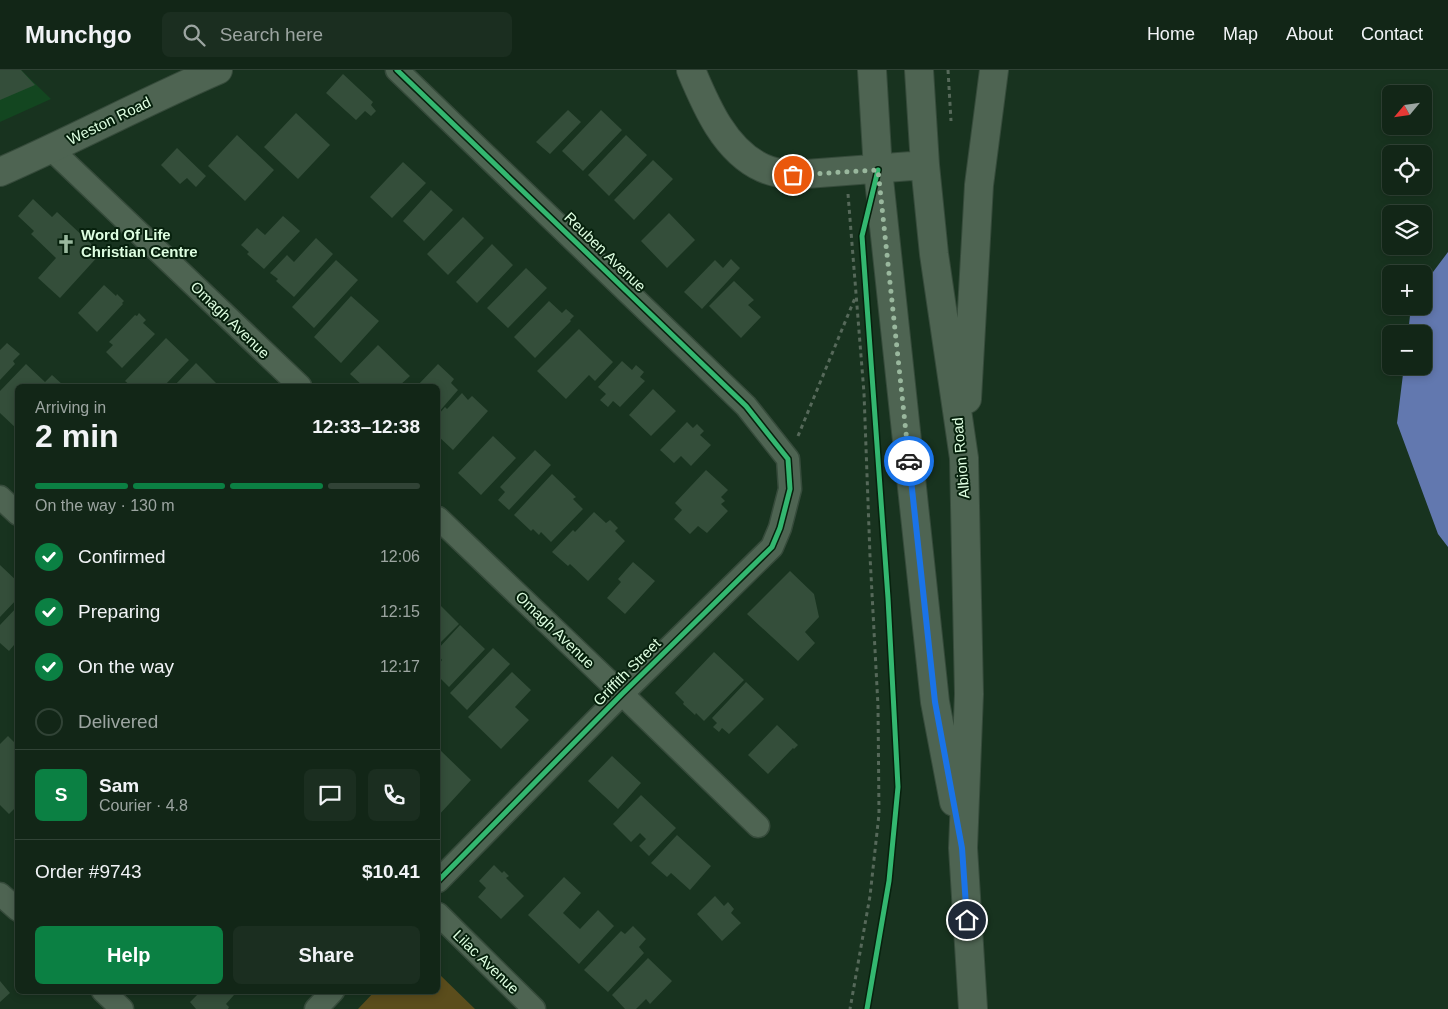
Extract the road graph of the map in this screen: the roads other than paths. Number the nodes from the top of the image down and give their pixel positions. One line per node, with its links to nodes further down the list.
1 (218, 70): 7 (main road, Weston Road)
2 (397, 70): 13 (street, Reuben Avenue)
3 (690, 70): 9 (main road)
4 (872, 70): 9 (main road, Albion Road)
5 (919, 70): 8 (main road, Albion Road)
6 (994, 70): 12 (main road)
7 (51, 150): 10 (main road, Weston Road); 11 (street, Omagh Avenue)
8 (925, 165): 9 (main road); 12 (main road, Albion Road)
9 (878, 170): 19 (main road, Albion Road)
10 (0, 172)
11 (298, 384)
12 (964, 458): 19 (main road, Albion Road)
13 (788, 459): 17 (street, Griffith Street)
14 (0, 498): 15 (street)
15 (15, 511)
16 (440, 520): 17 (street, Omagh Avenue)
17 (622, 694): 18 (street, Omagh Avenue); 20 (street, Griffith Street)
18 (758, 826)
19 (962, 848): 29 (main road, Albion Road)
20 (440, 879)
21 (0, 894): 22 (street)
22 (15, 907)
23 (440, 916): 28 (street, Lilac Avenue)
24 (106, 994): 26 (street)
25 (330, 994): 27 (street)
26 (122, 1009)
27 (316, 1009)
28 (534, 1009)
29 (973, 1009)

